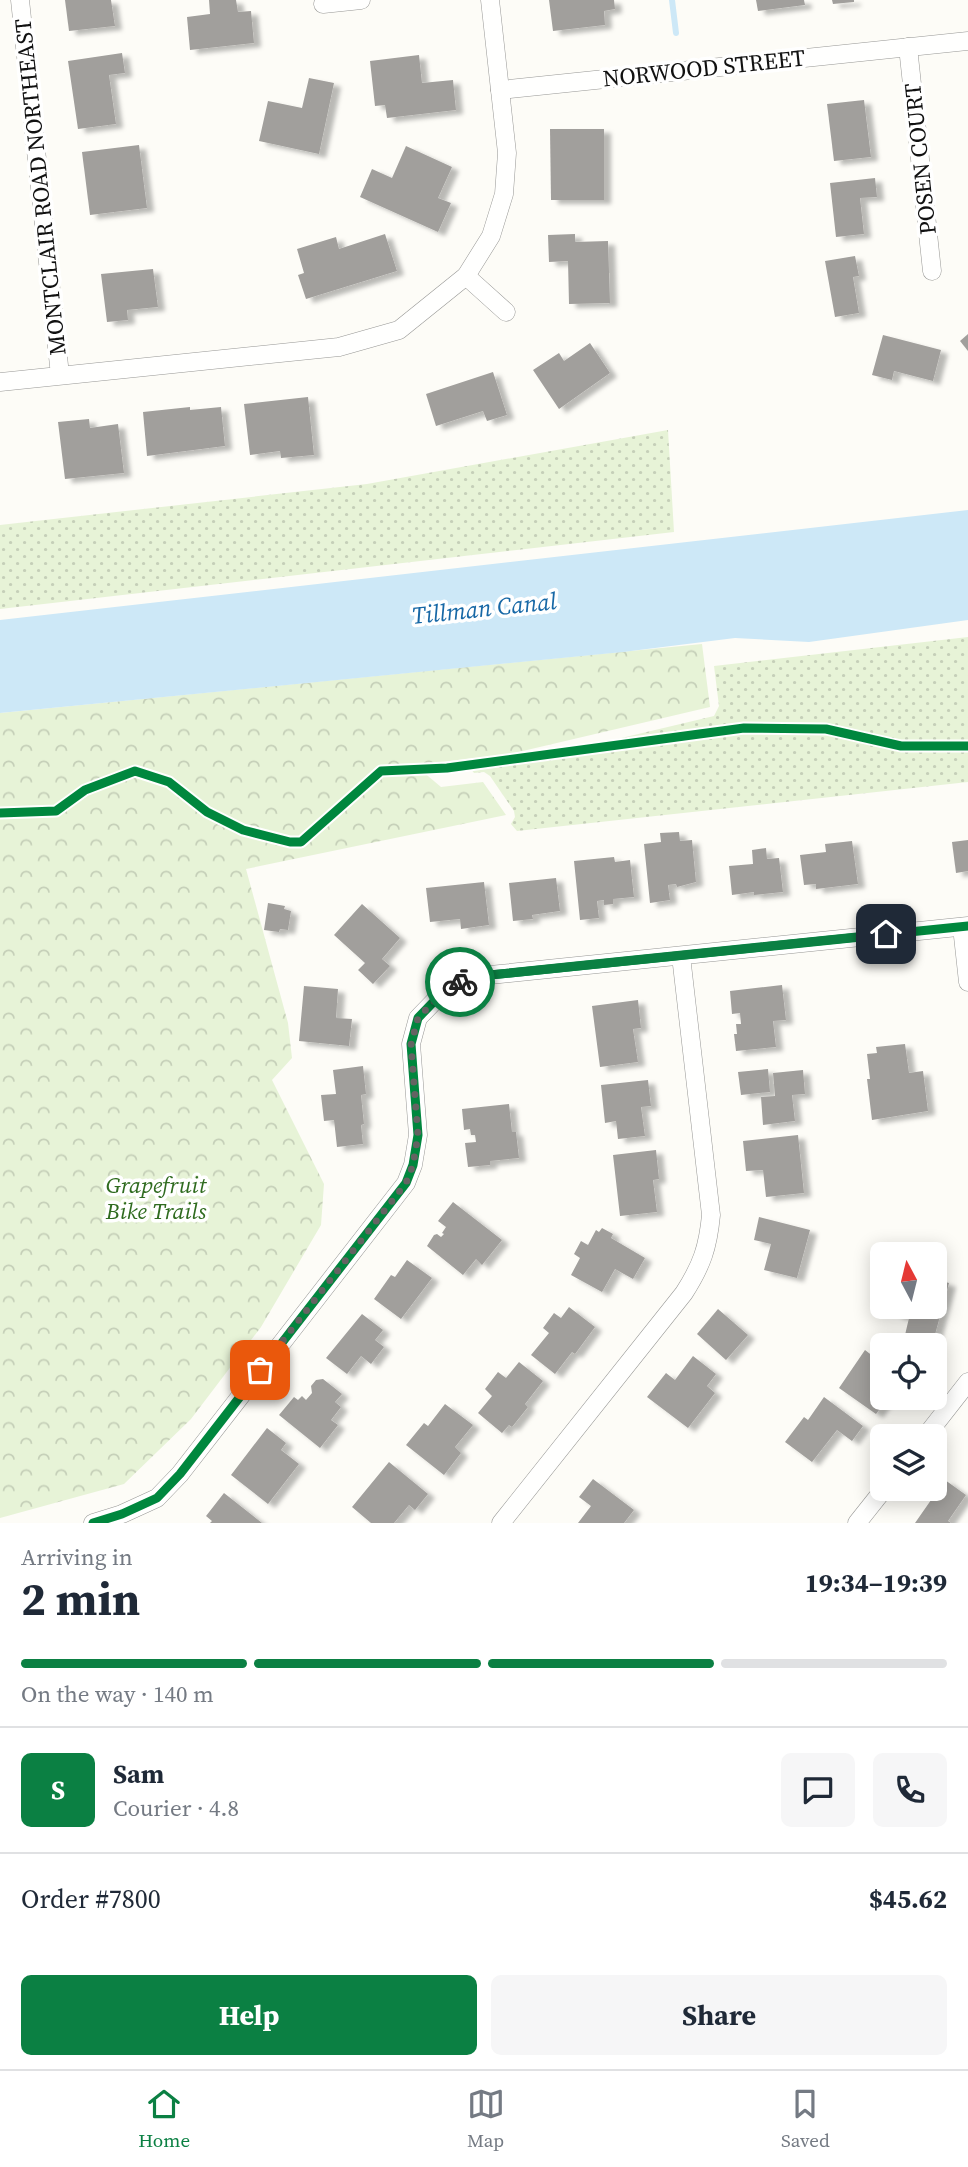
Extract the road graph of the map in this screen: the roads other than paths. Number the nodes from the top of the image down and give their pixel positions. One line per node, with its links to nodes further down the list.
1 (20, 0): 11 (street, MONTCLAIR ROAD NORTHEAST)
2 (362, 0): 4 (street)
3 (490, 0): 7 (street)
4 (323, 4)
5 (968, 41): 6 (street, NORWOOD STREET)
6 (908, 47): 7 (street, NORWOOD STREET); 8 (street, POSEN COURT)
7 (500, 90): 9 (street)
8 (932, 271)
9 (467, 276): 10 (street); 11 (street)
10 (506, 312)
11 (60, 375): 12 (street)
12 (0, 382)
13 (965, 926): 14 (street); 15 (street)
14 (681, 956): 19 (street); 20 (street)
15 (968, 982)
16 (968, 1382): 17 (street)
17 (935, 1424)
18 (875, 1501): 21 (street)
19 (93, 1523)
20 (501, 1523)
21 (858, 1523)

